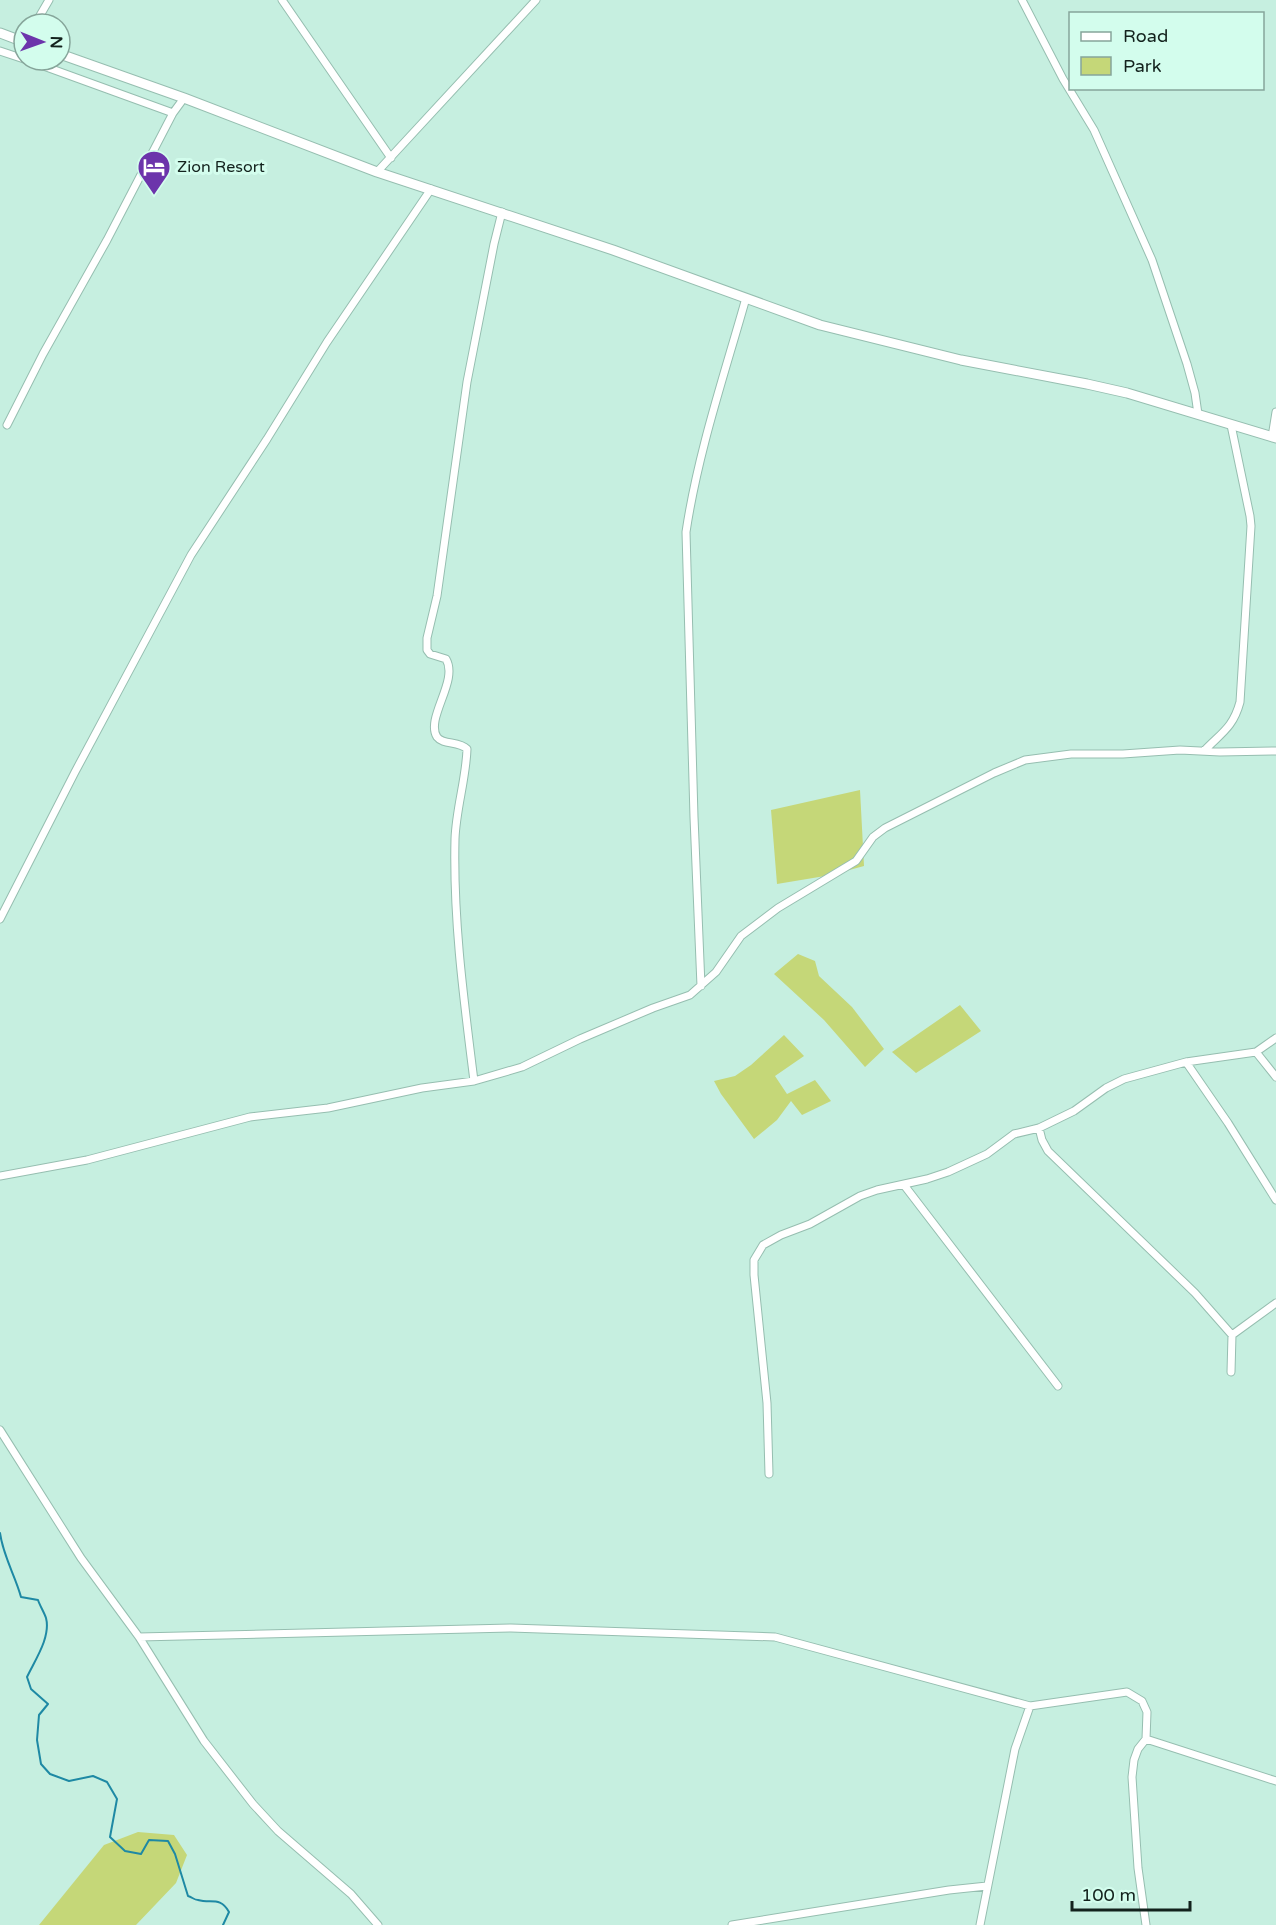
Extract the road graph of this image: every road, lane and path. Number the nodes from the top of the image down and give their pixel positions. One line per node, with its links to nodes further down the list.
1 (282, 0): 10 (street)
2 (536, 0): 10 (street)
3 (1022, 0): 6 (street)
4 (72, 58): 8 (street)
5 (61, 72): 9 (street)
6 (1069, 89)
7 (1070, 90): 16 (street)
8 (184, 98): 9 (street); 11 (street)
9 (173, 112): 17 (street)
10 (391, 158): 11 (street)
11 (377, 172): 12 (street)
12 (431, 189): 13 (street); 22 (street)
13 (502, 212): 14 (street); 28 (street)
14 (746, 298): 16 (street); 23 (street)
15 (1276, 412): 19 (street)
16 (1198, 414): 18 (street)
17 (7, 425)
18 (1231, 425): 19 (street); 20 (street)
19 (1274, 437)
20 (1204, 751): 21 (street); 23 (street)
21 (1276, 751)
22 (0, 919)
23 (701, 986): 28 (street)
24 (1276, 1038): 25 (street)
25 (1256, 1052): 26 (street); 27 (street)
26 (1186, 1062): 29 (street); 32 (street)
27 (1276, 1077)
28 (474, 1081): 30 (street)
29 (1039, 1128): 31 (street); 34 (street)
30 (0, 1176)
31 (904, 1185): 36 (street); 38 (street)
32 (1276, 1200)
33 (1276, 1303): 34 (street)
34 (1232, 1335): 35 (street)
35 (1231, 1372)
36 (1058, 1386)
37 (0, 1430): 39 (street)
38 (769, 1474)
39 (139, 1637): 40 (street); 44 (street)
40 (1030, 1706): 41 (street); 43 (street)
41 (1146, 1739): 42 (street); 47 (street)
42 (1276, 1781)
43 (987, 1886): 45 (street); 46 (street)
44 (378, 1925)
45 (732, 1925)
46 (980, 1925)
47 (1146, 1925)

